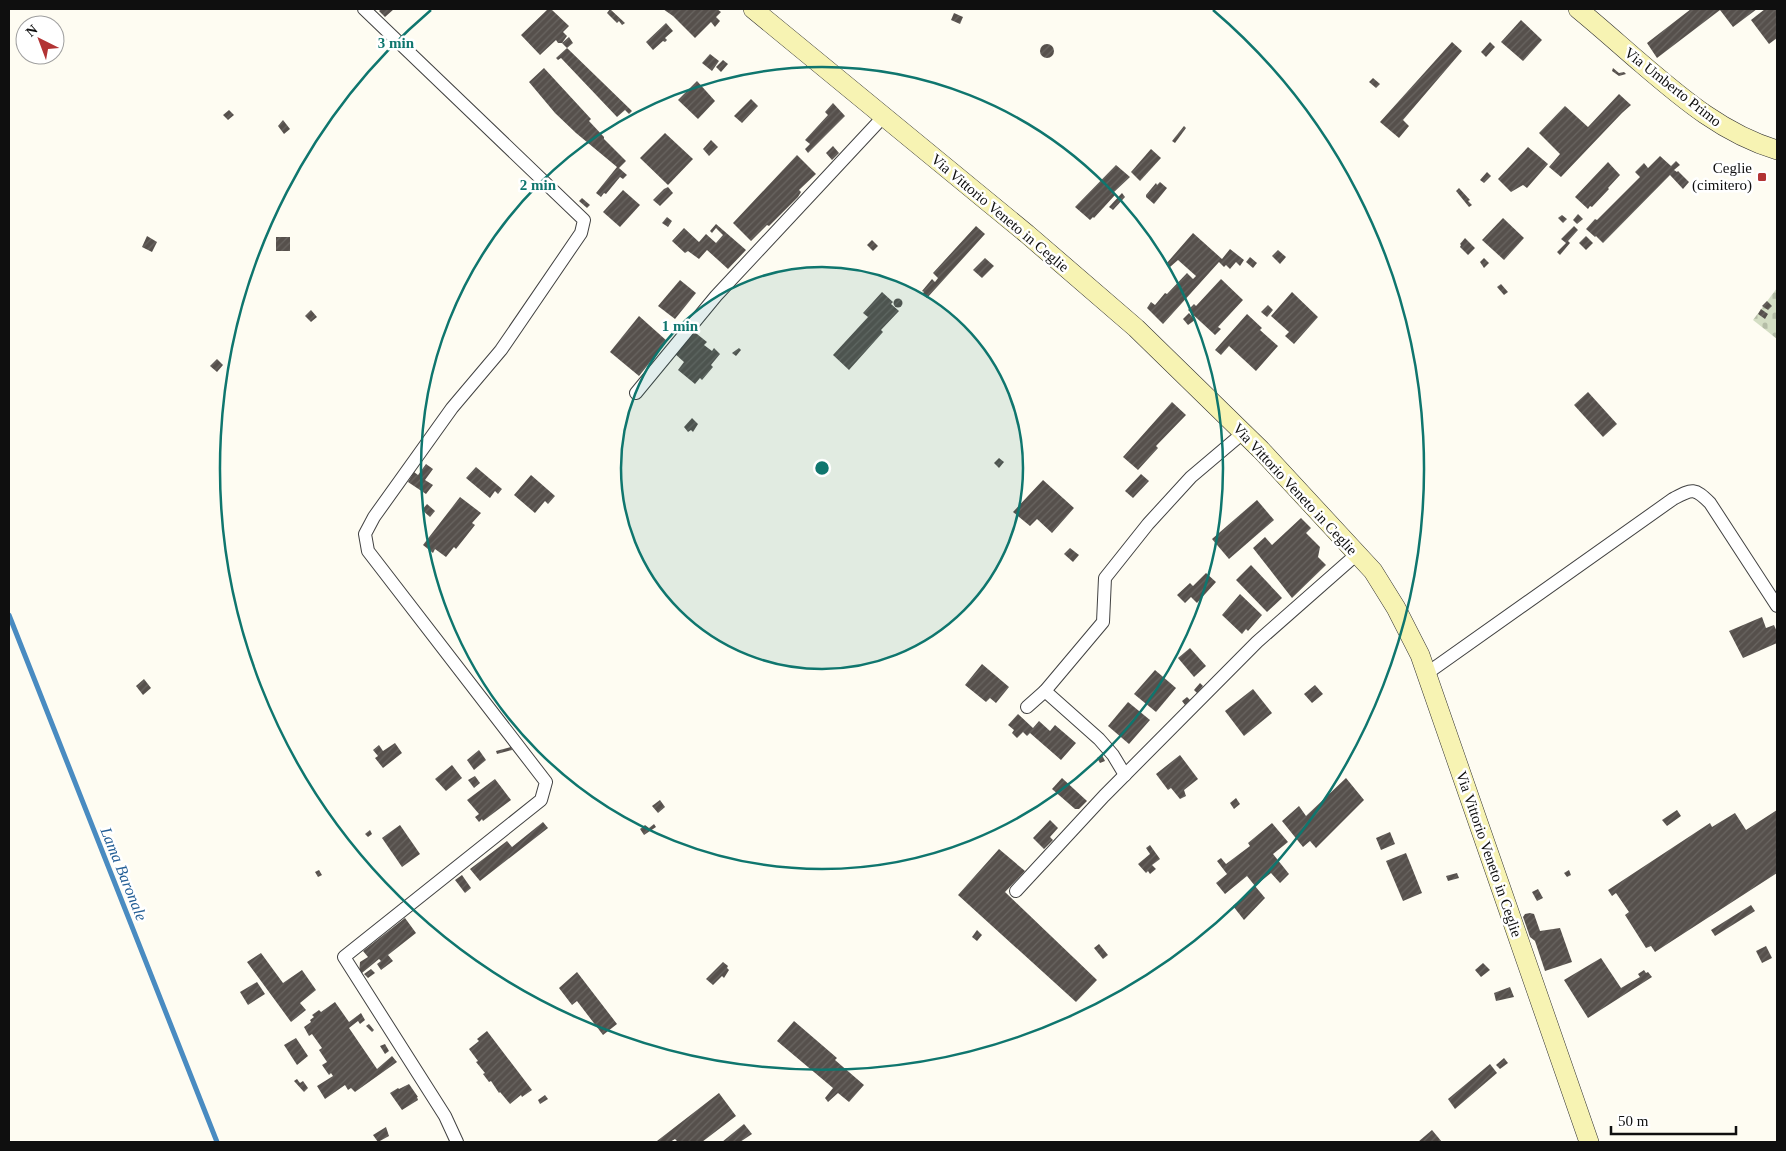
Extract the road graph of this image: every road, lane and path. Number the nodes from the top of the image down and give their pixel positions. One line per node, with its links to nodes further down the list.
1 (364, 9): 15 (street)
2 (753, 9): 4 (main road, Via Vittorio Veneto in Ceglie)
3 (1578, 9): 5 (main road, Via Umberto Primo)
4 (884, 116): 6 (street); 7 (main road, Via Vittorio Veneto in Ceglie)
5 (1777, 150)
6 (636, 393)
7 (1244, 432): 8 (main road, Via Vittorio Veneto in Ceglie); 11 (street)
8 (1357, 554): 10 (main road, Via Vittorio Veneto in Ceglie); 13 (street)
9 (1777, 606): 10 (street)
10 (1426, 674): 16 (main road, Via Vittorio Veneto in Ceglie)
11 (1045, 691): 12 (street); 13 (street)
12 (1027, 708)
13 (1125, 775): 14 (street)
14 (1016, 891)
15 (457, 1142)
16 (1589, 1142)

